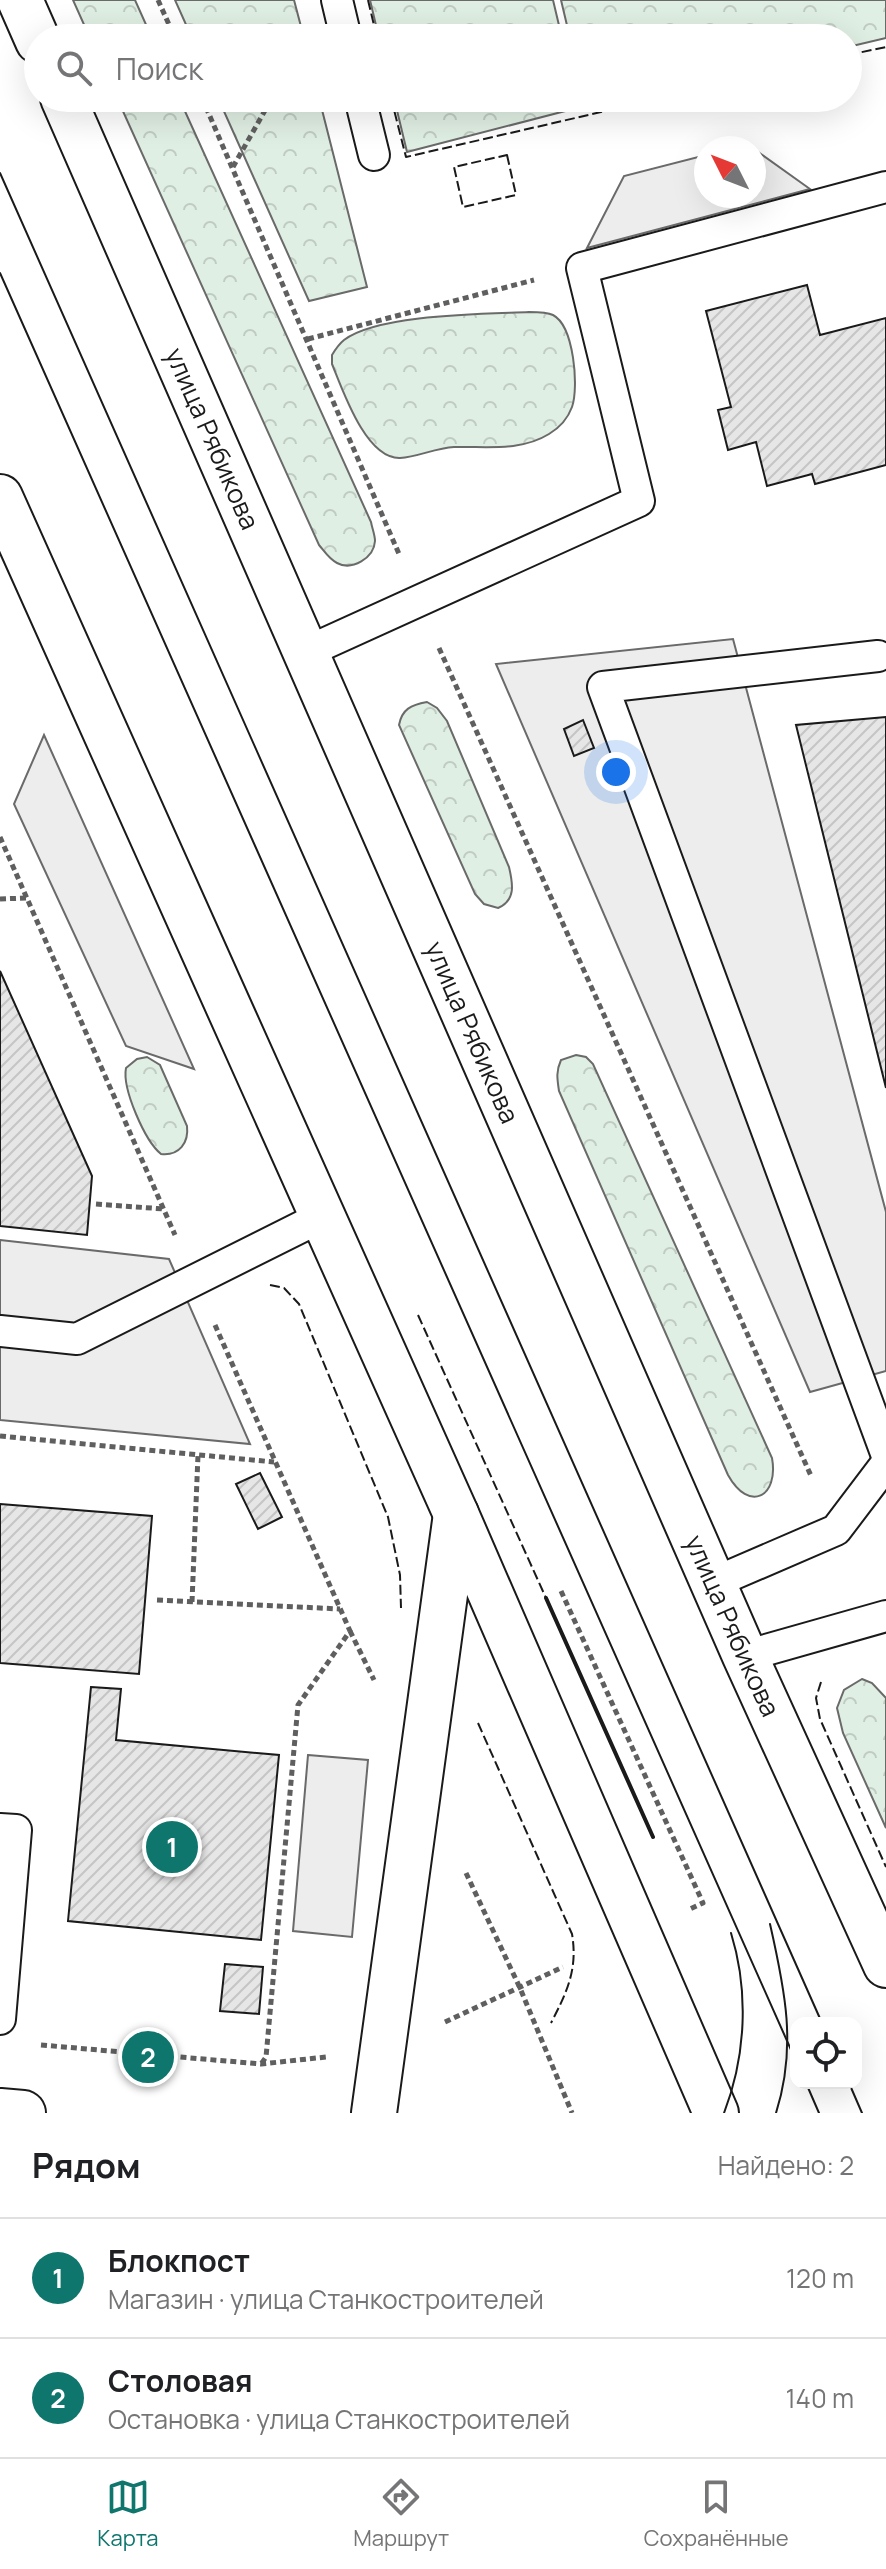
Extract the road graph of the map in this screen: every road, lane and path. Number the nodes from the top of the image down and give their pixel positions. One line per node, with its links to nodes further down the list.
1 (20, 0): 4 (main road)
2 (158, 0): 5 (path)
3 (337, 0): 6 (lane)
4 (31, 24)
5 (169, 24)
6 (343, 24)
7 (69, 112): 18 (main road, улица Рябикова)
8 (208, 112): 12 (path)
9 (264, 112): 12 (path)
10 (363, 112): 11 (lane)
11 (374, 155)
12 (232, 168): 15 (path)
13 (886, 187): 14 (lane)
14 (582, 268): 15 (path); 17 (lane)
15 (308, 339): 17 (path)
16 (0, 497): 25 (main road)
17 (420, 602): 18 (lane); 34 (path)
18 (304, 653): 36 (main road, улица Рябикова)
19 (878, 656): 28 (lane)
20 (0, 837): 21 (path)
21 (26, 898): 22 (path); 24 (path)
22 (0, 899)
23 (96, 1204): 24 (path)
24 (164, 1209): 26 (path)
25 (321, 1217): 26 (lane); 35 (main road)
26 (195, 1280): 27 (lane); 32 (path)
27 (0, 1331)
28 (877, 1404): 30 (lane)
29 (0, 1436): 31 (path)
30 (886, 1453)
31 (198, 1455): 32 (path); 39 (path)
32 (275, 1462): 40 (path)
33 (886, 1464): 36 (lane)
34 (818, 1491)
35 (456, 1514): 53 (main road); 55 (main road)
36 (713, 1583): 42 (main road, улица Рябикова)
37 (561, 1591): 45 (path)
38 (157, 1600): 39 (path)
39 (192, 1602): 40 (path)
40 (340, 1609): 50 (path)
41 (886, 1616): 42 (lane)
42 (745, 1656): 46 (main road, улица Рябикова)
43 (0, 1829): 49 (lane)
44 (463, 1867): 48 (path)
45 (678, 1914)
46 (886, 1965)
47 (563, 1967): 48 (path)
48 (520, 1988): 54 (path)
49 (0, 2019)
50 (31, 2044)
51 (0, 2111): 52 (main road)
52 (23, 2113)
53 (374, 2113)
54 (572, 2113)
55 (716, 2113)

